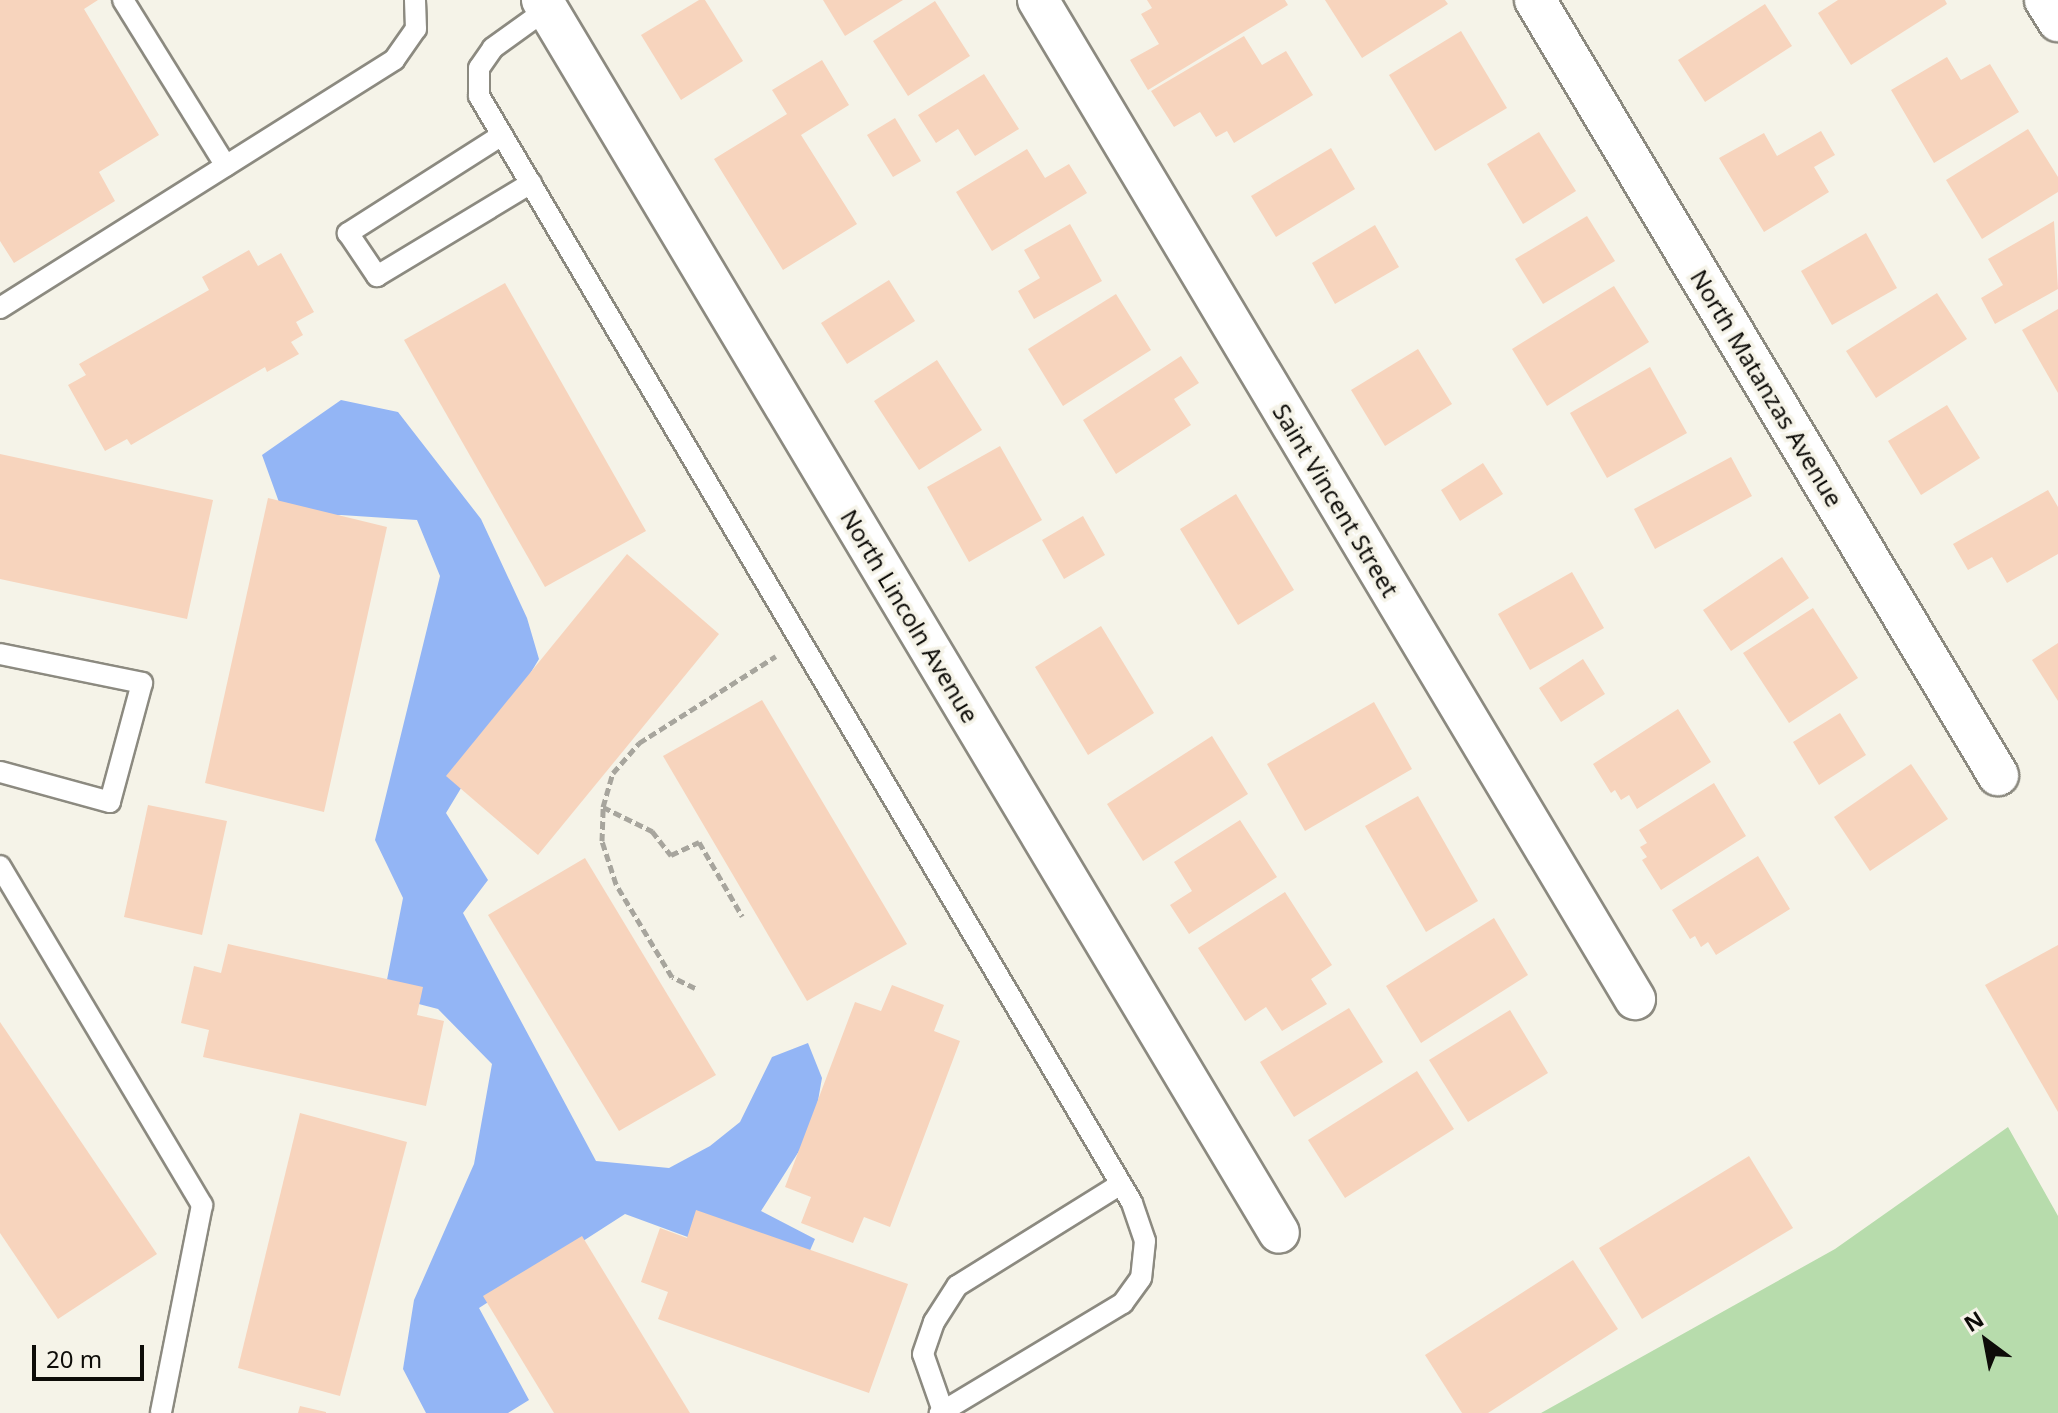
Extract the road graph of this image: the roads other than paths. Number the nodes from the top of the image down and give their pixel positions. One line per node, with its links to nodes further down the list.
1 (123, 0): 9 (lane)
2 (415, 0): 9 (lane)
3 (1038, 0): 16 (street, Saint Vincent Street)
4 (1535, 0): 14 (street, North Matanzas Avenue)
5 (2045, 0): 7 (street)
6 (544, 5): 8 (lane); 18 (street, North Lincoln Avenue)
7 (2058, 21)
8 (502, 135): 10 (lane); 10 (lane)
9 (226, 166): 11 (lane)
10 (531, 183): 17 (lane)
11 (0, 308)
12 (0, 654): 13 (lane)
13 (0, 772)
14 (1998, 775)
15 (0, 866): 20 (lane)
16 (1635, 999)
17 (1121, 1184): 19 (lane); 19 (lane)
18 (1279, 1233)
19 (941, 1412)
20 (161, 1413)

